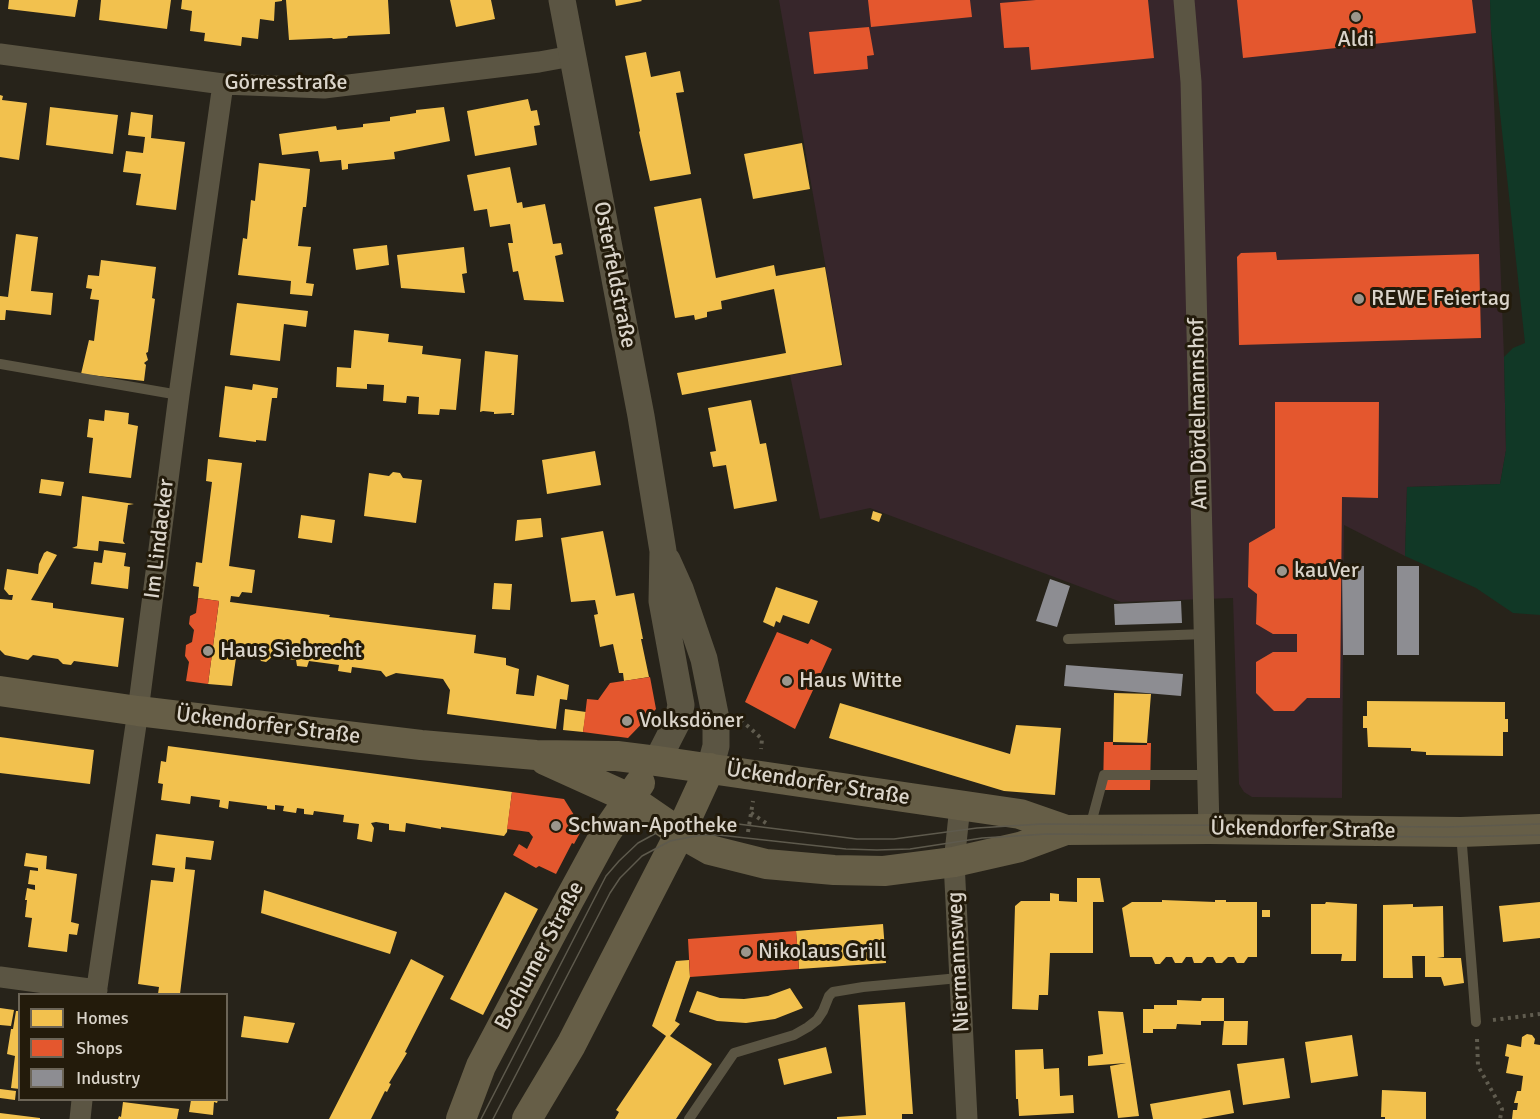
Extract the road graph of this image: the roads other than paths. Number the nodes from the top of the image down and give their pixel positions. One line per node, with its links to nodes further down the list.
1 (562, 0): 4 (street, Osterfeldstraße)
2 (1184, 0): 9 (street, Am Dördelmannshof)
3 (0, 54): 5 (street, Görresstraße)
4 (572, 56): 5 (street, Görresstraße); 8 (street, Osterfeldstraße)
5 (223, 84): 7 (street, Im Lindacker)
6 (0, 363): 7 (lane)
7 (179, 394): 12 (street, Im Lindacker)
8 (663, 551): 14 (street, Osterfeldstraße); 15 (street, Osterfeldstraße)
9 (1205, 634): 10 (lane); 16 (street, Am Dördelmannshof)
10 (1068, 639)
11 (0, 691): 12 (main road, Ückendorfer Straße)
12 (138, 711): 13 (main road, Ückendorfer Straße); 27 (street, Im Lindacker)
13 (536, 755): 14 (main road, Ückendorfer Straße); 17 (main road, Ückendorfer Straße)
14 (657, 761): 15 (main road, Ückendorfer Straße); 17 (main road, Bochumer Straße)
15 (710, 768): 18 (main road, Ückendorfer Straße); 23 (main road)
16 (1207, 775): 19 (street, Am Dördelmannshof); 20 (lane)
17 (629, 798): 23 (main road, Ückendorfer Straße); 31 (main road, Bochumer Straße)
18 (960, 806): 20 (main road, Ückendorfer Straße); 24 (street, Niermannsweg)
19 (1209, 829): 20 (main road, Ückendorfer Straße); 22 (main road, Ückendorfer Straße)
20 (1078, 830): 24 (main road, Ückendorfer Straße)
21 (1540, 830): 22 (main road, Ückendorfer Straße)
22 (1461, 832): 28 (lane)
23 (680, 834): 24 (main road, Ückendorfer Straße); 32 (main road)
24 (954, 862): 26 (street, Niermannsweg)
25 (0, 977): 27 (street)
26 (959, 978): 33 (lane); 34 (street, Niermannsweg)
27 (97, 992)
28 (1476, 1022)
29 (82, 1101): 30 (street)
30 (80, 1119)
31 (461, 1119)
32 (527, 1119)
33 (689, 1119)
34 (967, 1119)

